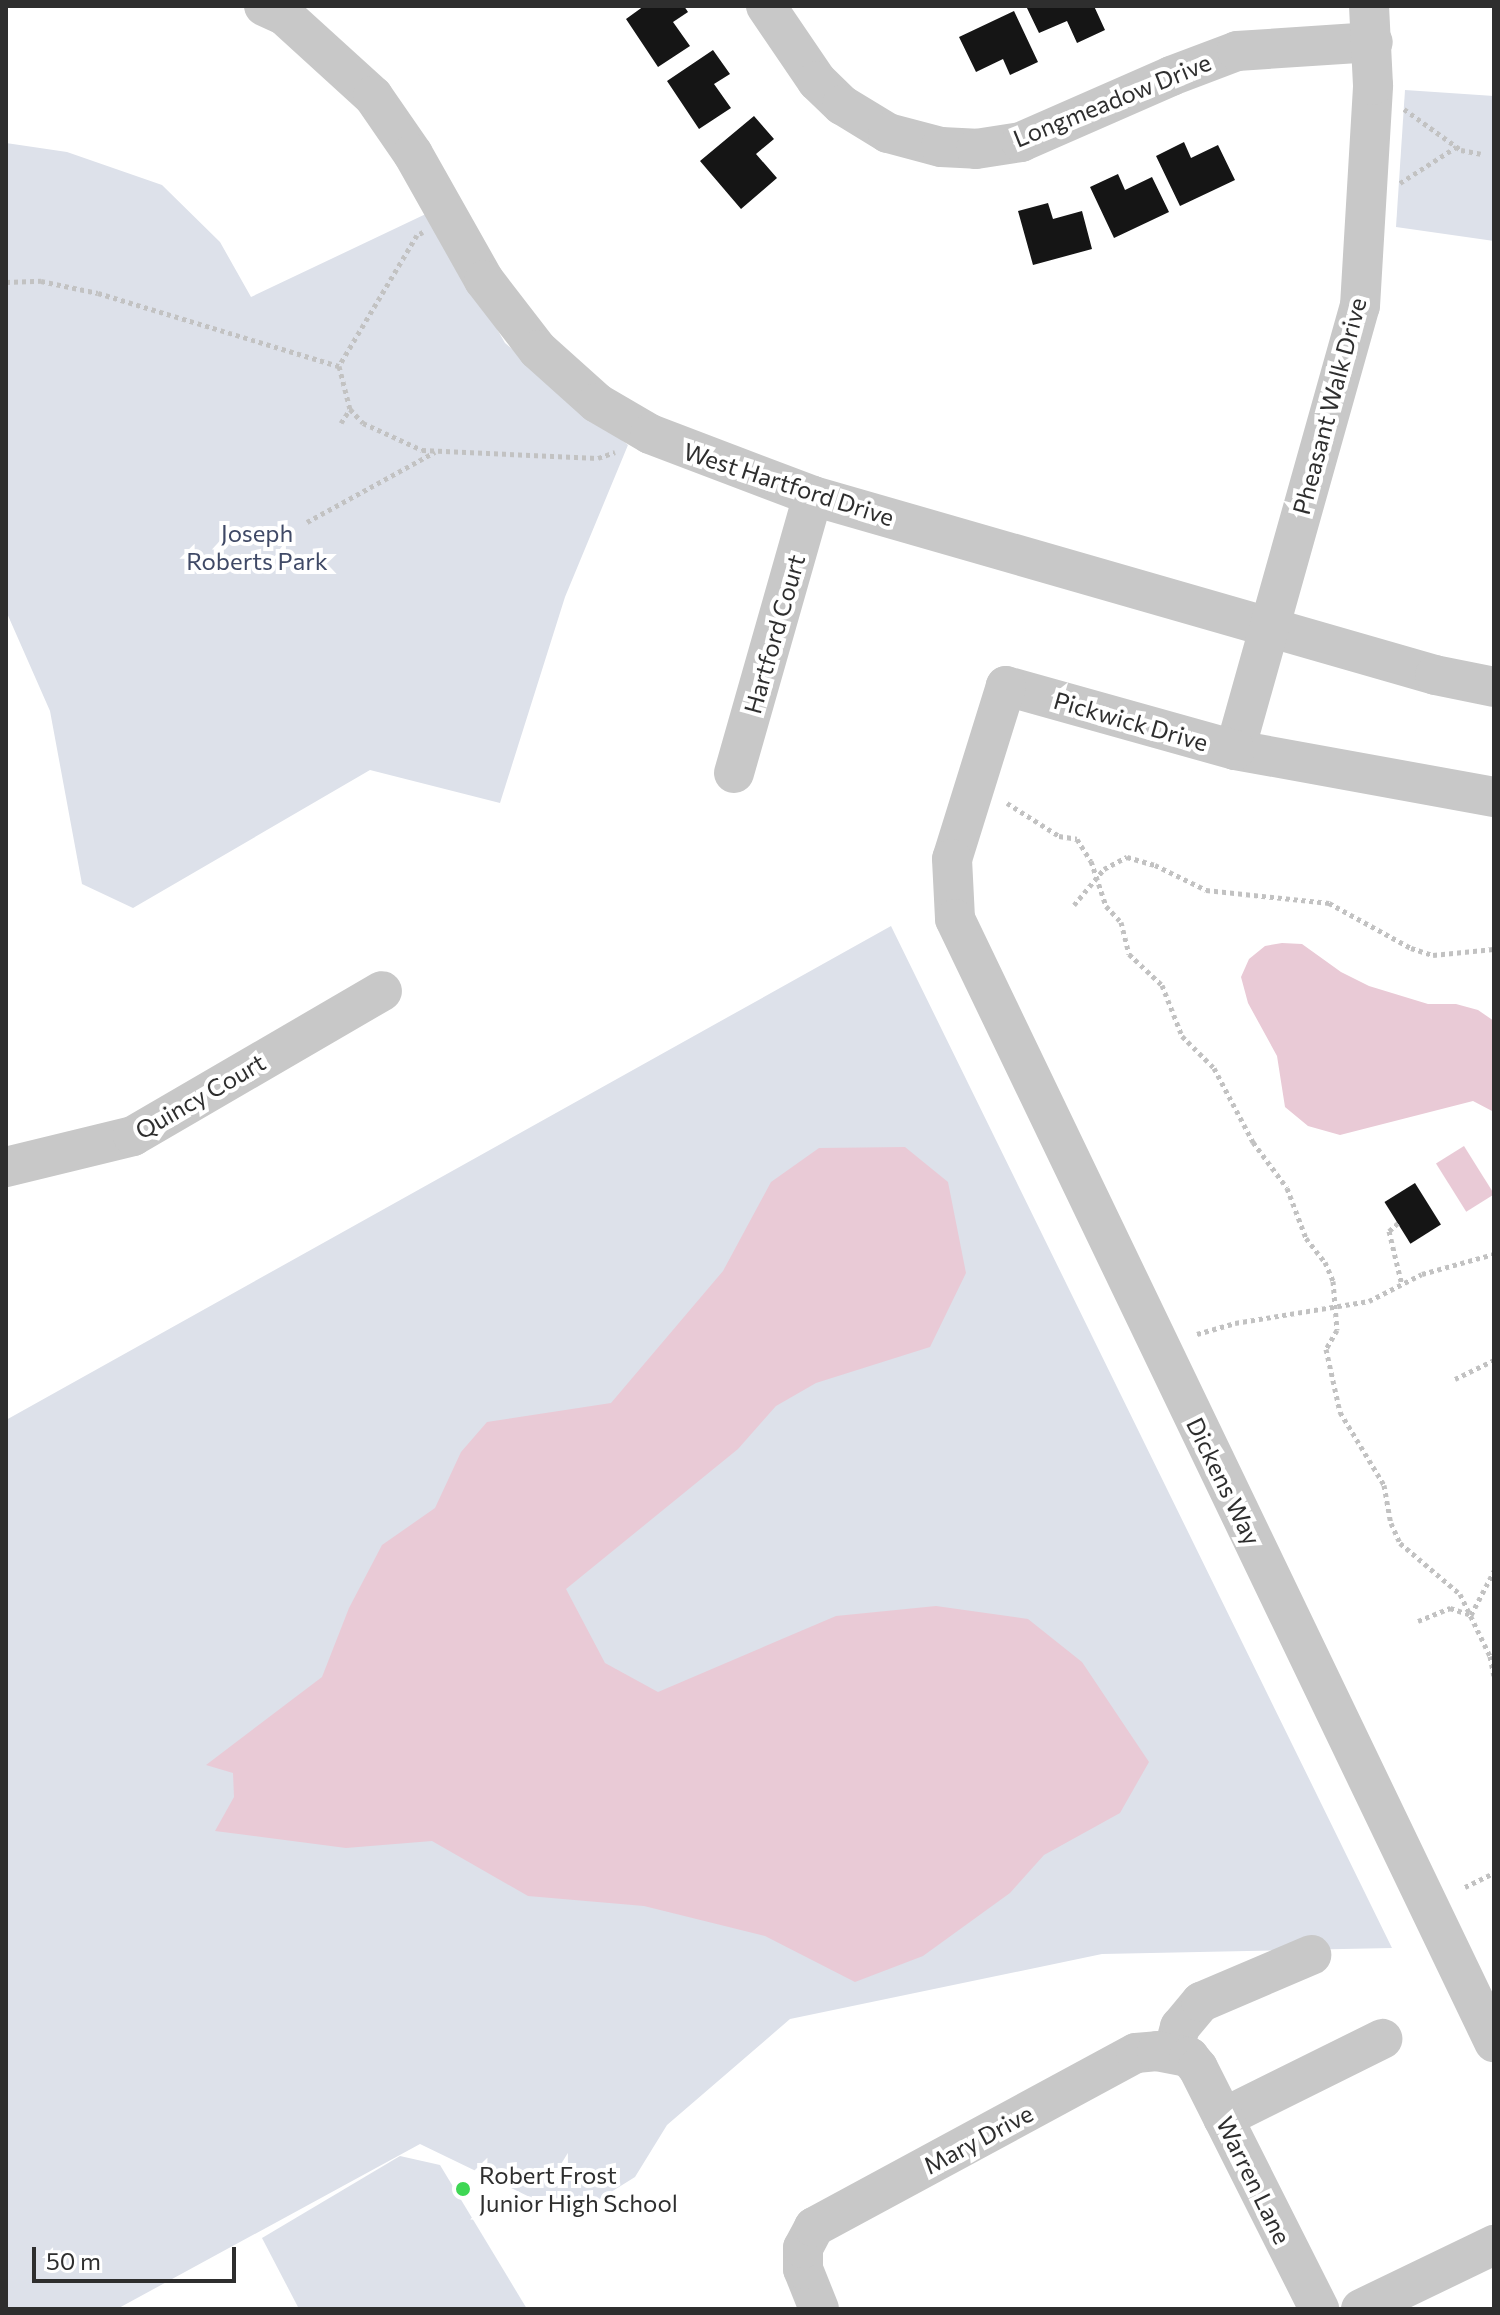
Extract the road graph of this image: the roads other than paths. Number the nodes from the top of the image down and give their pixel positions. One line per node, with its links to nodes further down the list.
1 (264, 6): 4 (street, West Hartford Drive)
2 (766, 6): 3 (street, Longmeadow Drive)
3 (1371, 24): 5 (street, Pheasant Walk Drive)
4 (813, 496): 5 (street, West Hartford Drive); 8 (street, Hartford Court)
5 (1269, 627): 6 (street, West Hartford Drive); 7 (street, Pheasant Walk Drive)
6 (1494, 687)
7 (1235, 750): 9 (street, Pickwick Drive); 10 (street, Pickwick Drive)
8 (734, 773)
9 (1494, 797)
10 (955, 919): 14 (street, Dickens Way)
11 (382, 991): 12 (street, Quincy Court)
12 (6, 1167)
13 (1311, 1955): 16 (street)
14 (1492, 2033)
15 (1382, 2039): 17 (street)
16 (1173, 2053): 17 (street, Warren Lane); 20 (street, Mary Drive)
17 (1223, 2118): 19 (street, Warren Lane)
18 (1494, 2245): 21 (street)
19 (1306, 2305)
20 (819, 2309)
21 (1361, 2309)

